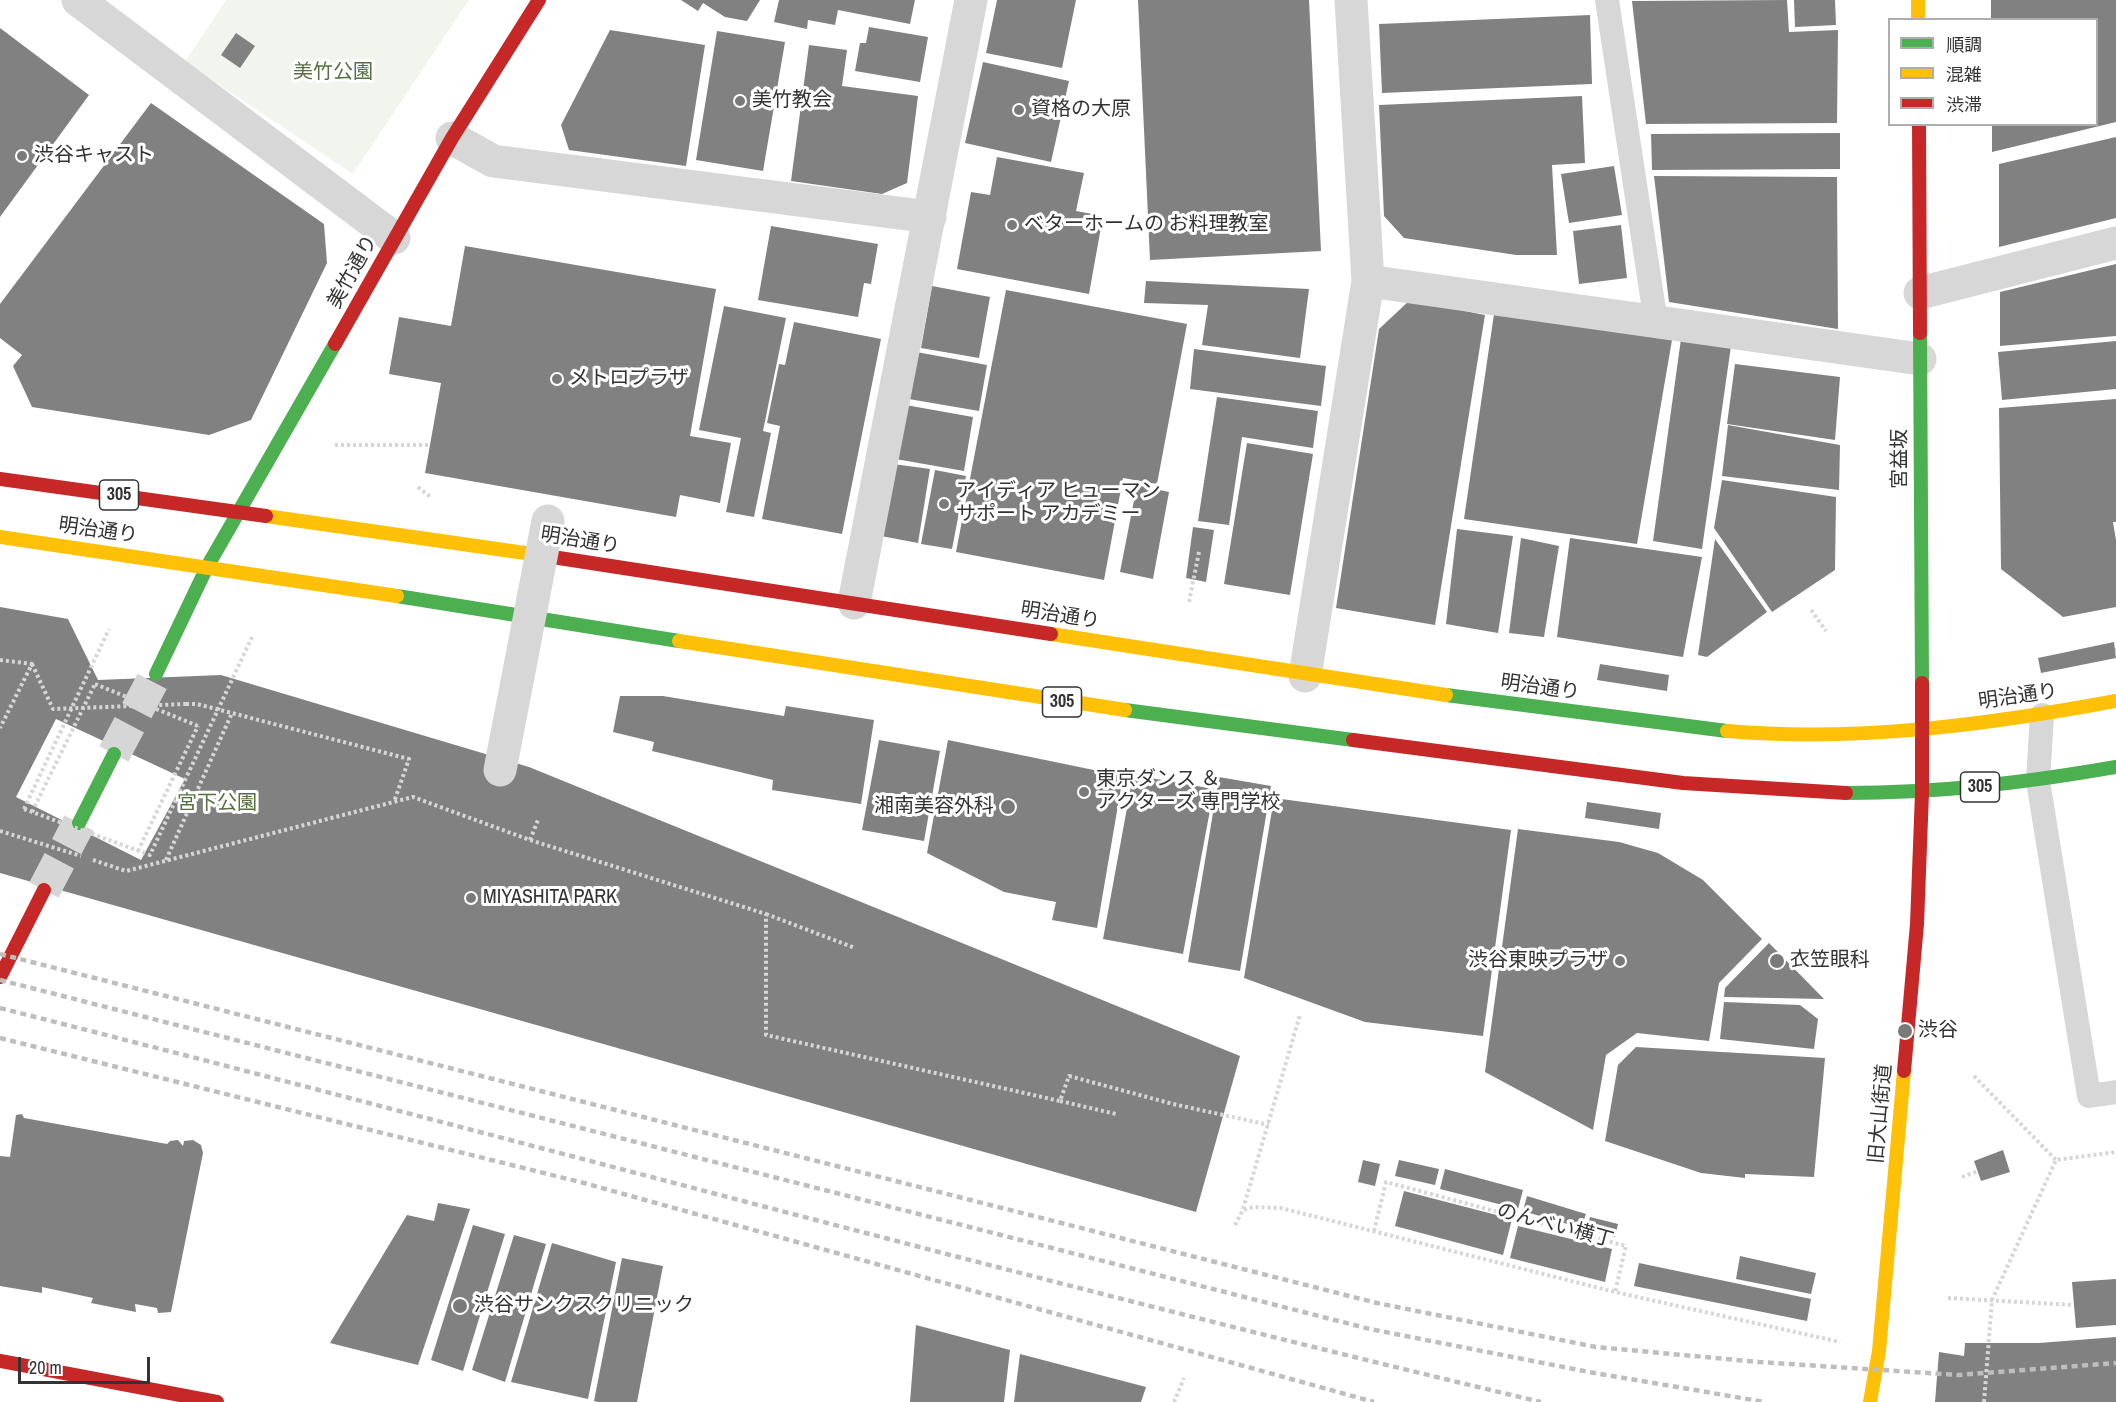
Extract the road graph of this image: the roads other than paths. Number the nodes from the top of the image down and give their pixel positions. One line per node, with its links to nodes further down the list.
1 (78, 0): 11 (street)
2 (539, 0): 9 (main road, 美竹通り)
3 (971, 0): 10 (street)
4 (1351, 0): 13 (street)
5 (1607, 0): 15 (lane)
6 (1918, 0): 7 (main road)
7 (1918, 18)
8 (1919, 126): 14 (main road, 宮益坂)
9 (452, 138): 10 (street); 11 (main road, 美竹通り)
10 (930, 217): 22 (street)
11 (394, 238): 18 (main road, 美竹通り)
12 (2116, 243): 14 (street)
13 (1368, 281): 15 (street); 24 (street)
14 (1920, 293): 16 (main road, 宮益坂)
15 (1656, 323): 16 (street)
16 (1920, 359): 27 (main road, 宮益坂)
17 (0, 478): 18 (main road, 明治通り / 305)
18 (239, 512): 21 (main road, 美竹通り); 22 (main road, 明治通り / 305)
19 (548, 521): 30 (street, bridge)
20 (0, 537): 21 (main road, 明治通り / 305)
21 (207, 567): 23 (main road, 美竹通り); 32 (main road, 明治通り / 305)
22 (854, 603): 24 (main road, 明治通り / 305)
23 (156, 674)
24 (1305, 675): 27 (main road, 明治通り / 305)
25 (2116, 701): 26 (main road, 明治通り / 305)
26 (2042, 715): 27 (main road, 明治通り / 305); 31 (lane)
27 (1921, 729): 32 (main road, 宮益坂)
28 (114, 754): 33 (main road)
29 (2116, 767): 31 (main road, 明治通り / 305)
30 (500, 770)
31 (2038, 781): 32 (main road, 明治通り / 305); 36 (lane)
32 (1922, 793): 39 (main road, 旧大山街道)
33 (79, 823)
34 (44, 890): 35 (main road)
35 (0, 977)
36 (2116, 1092)
37 (0, 1361): 38 (main road)
38 (217, 1402)
39 (1870, 1402)

